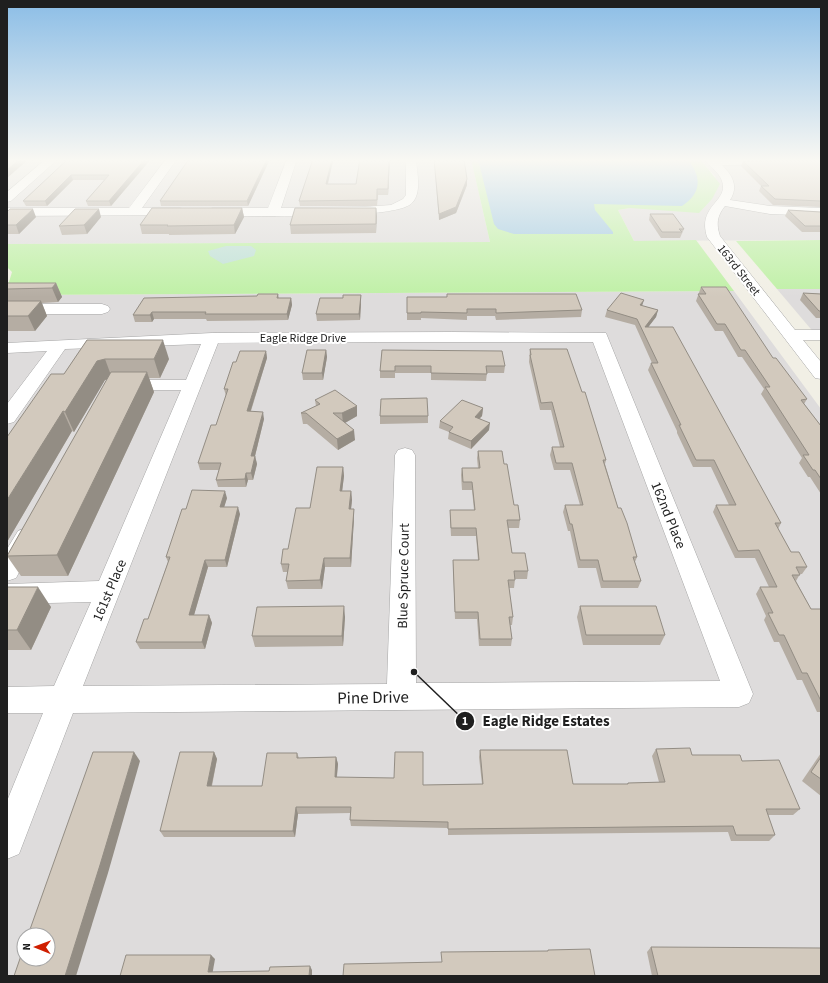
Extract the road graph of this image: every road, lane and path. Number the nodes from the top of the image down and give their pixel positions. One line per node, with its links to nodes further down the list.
1 (138, 205): 7 (street)
2 (276, 205): 8 (street)
3 (402, 205): 8 (street)
4 (720, 205): 12 (street, 163rd Street)
5 (739, 205): 9 (street)
6 (7, 212): 7 (street)
7 (133, 212): 8 (street)
8 (273, 212)
9 (821, 212)
10 (7, 309): 11 (street)
11 (102, 309)
12 (790, 335): 13 (street); 18 (street, 163rd Street)
13 (821, 335)
14 (600, 337): 15 (street, Eagle Ridge Drive); 27 (street, 162nd Place)
15 (212, 338): 16 (street, Eagle Ridge Drive); 19 (street, 161st Place)
16 (60, 344): 17 (street, Eagle Ridge Drive); 21 (street)
17 (7, 348)
18 (821, 374)
19 (194, 385): 20 (street); 25 (street, 161st Place)
20 (104, 399)
21 (7, 418)
22 (405, 455): 28 (street, Blue Spruce Court)
23 (34, 523): 24 (street)
24 (7, 571)
25 (108, 591): 26 (street); 30 (street, 161st Place)
26 (7, 594)
27 (739, 694): 28 (street, Pine Drive)
28 (401, 697): 30 (street, Pine Drive)
29 (7, 700): 30 (street, Pine Drive)
30 (63, 700): 31 (street, 161st Place)
31 (7, 842)

